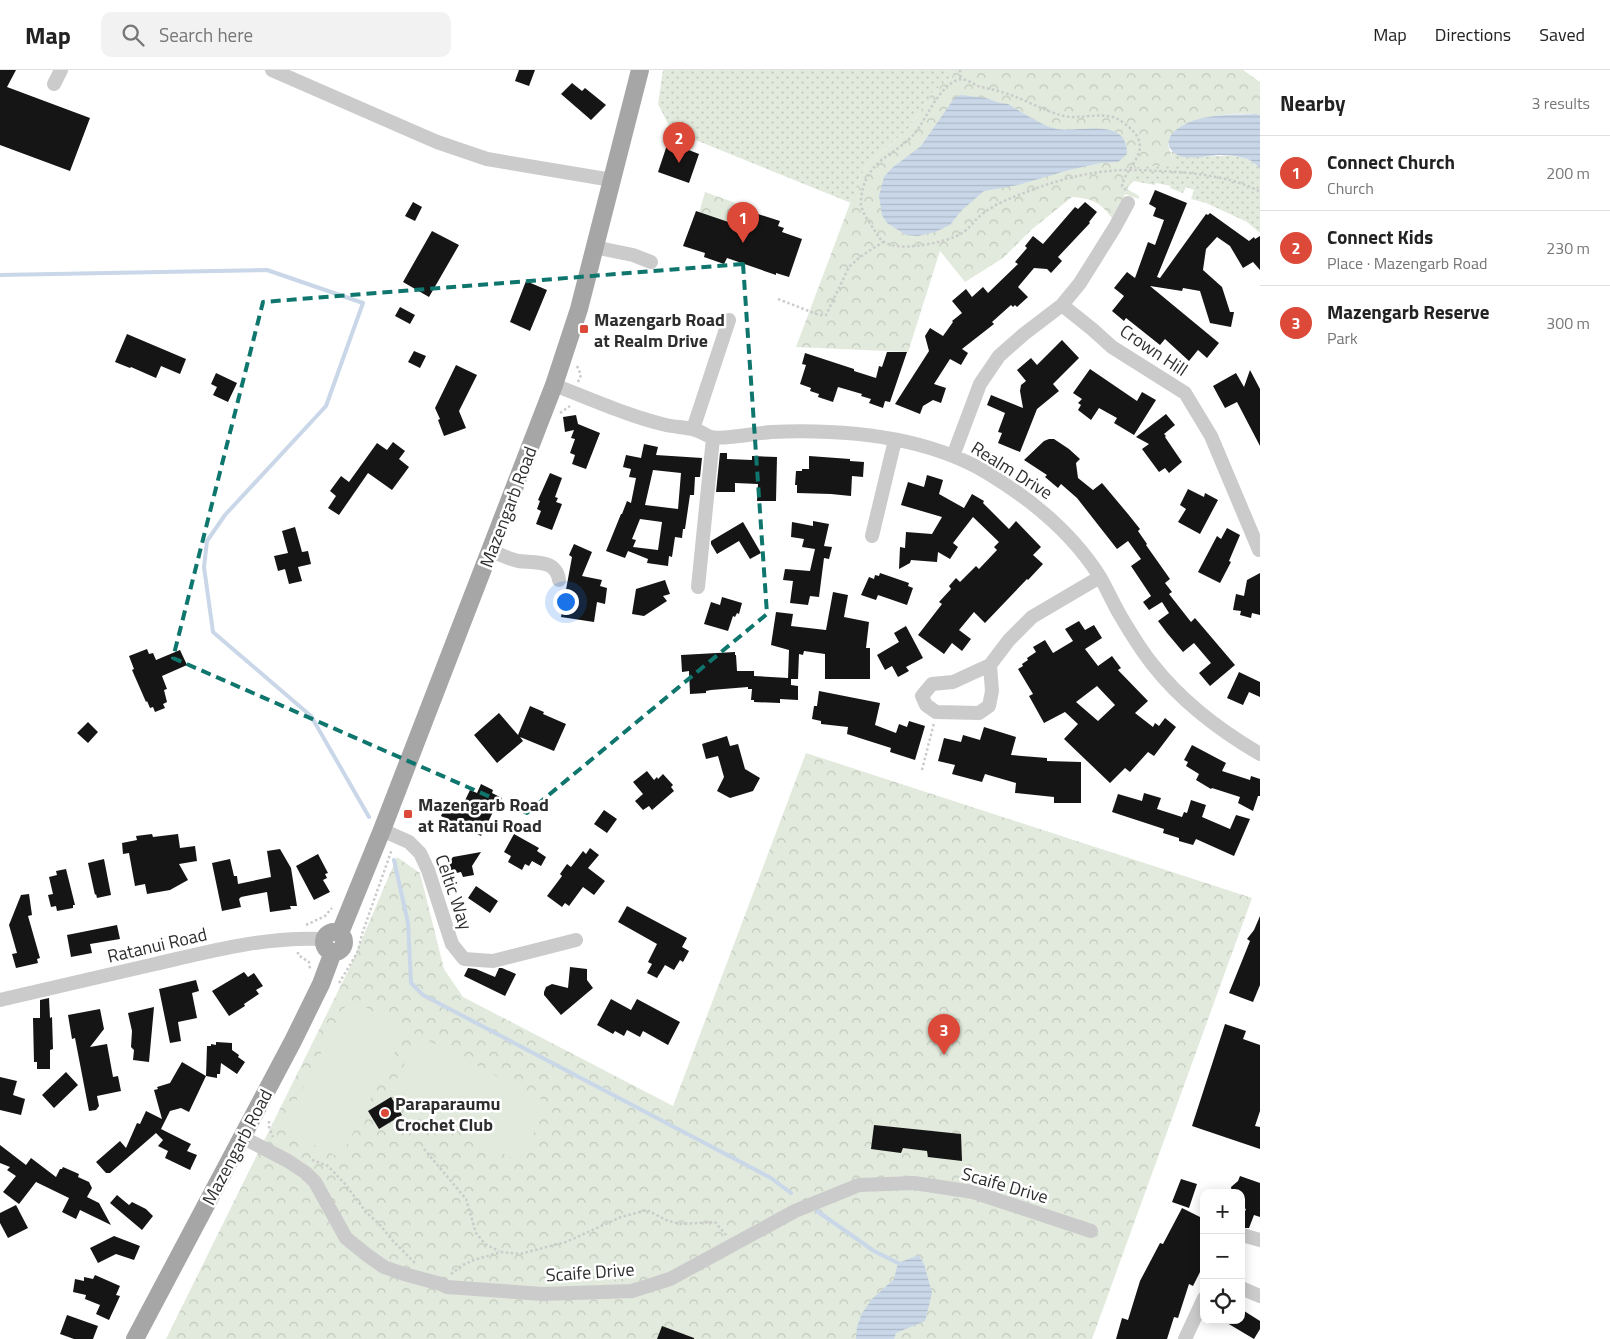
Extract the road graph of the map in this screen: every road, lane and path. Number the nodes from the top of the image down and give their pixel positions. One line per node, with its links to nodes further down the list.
1 (61, 70): 6 (street)
2 (272, 70): 8 (street)
3 (640, 70): 8 (main road, Mazengarb Road)
4 (960, 70): 5 (path)
5 (961, 79): 7 (path); 11 (path)
6 (54, 84)
7 (1128, 170): 9 (path); 11 (path)
8 (612, 180): 12 (main road, Mazengarb Road)
9 (1260, 192)
10 (1128, 203): 15 (street)
11 (883, 242): 14 (path)
12 (594, 247): 13 (street); 17 (main road, Mazengarb Road)
13 (651, 262)
14 (778, 299)
15 (1062, 305): 21 (street); 23 (street, Crown Hill)
16 (729, 320): 18 (street)
17 (554, 385): 18 (street); 24 (main road, Mazengarb Road)
18 (693, 429): 19 (street)
19 (713, 438): 20 (street, Realm Drive); 27 (street)
20 (895, 440): 21 (street, Realm Drive); 22 (street)
21 (953, 456): 25 (street, Realm Drive)
22 (872, 536)
23 (1259, 550)
24 (491, 551): 26 (street); 32 (main road, Mazengarb Road)
25 (1100, 577): 28 (street); 30 (street, Realm Drive)
26 (559, 580)
27 (698, 587)
28 (990, 665): 29 (street); 29 (street)
29 (936, 712): 31 (path)
30 (1260, 754)
31 (922, 770)
32 (382, 830): 35 (street, Celtic Way); 36 (main road, Mazengarb Road)
33 (334, 909): 34 (path)
34 (306, 926)
35 (576, 940)
36 (332, 941): 39 (street, Ratanui Road); 40 (main road, Mazengarb Road)
37 (298, 955): 38 (path)
38 (309, 974)
39 (0, 1000)
40 (242, 1136): 50 (street, Scaife Drive); 54 (main road, Mazengarb Road)
41 (424, 1149): 47 (path)
42 (328, 1166): 48 (path)
43 (1091, 1231): 46 (street, Scaife Drive)
44 (1245, 1236): 45 (street)
45 (1260, 1240)
46 (733, 1244): 47 (path); 50 (street, Scaife Drive)
47 (501, 1252): 49 (path)
48 (418, 1265)
49 (452, 1273): 50 (path); 50 (path)
50 (443, 1278)
51 (1245, 1290): 52 (street)
52 (1260, 1296)
53 (1200, 1307): 55 (street)
54 (135, 1339)
55 (1185, 1339)

